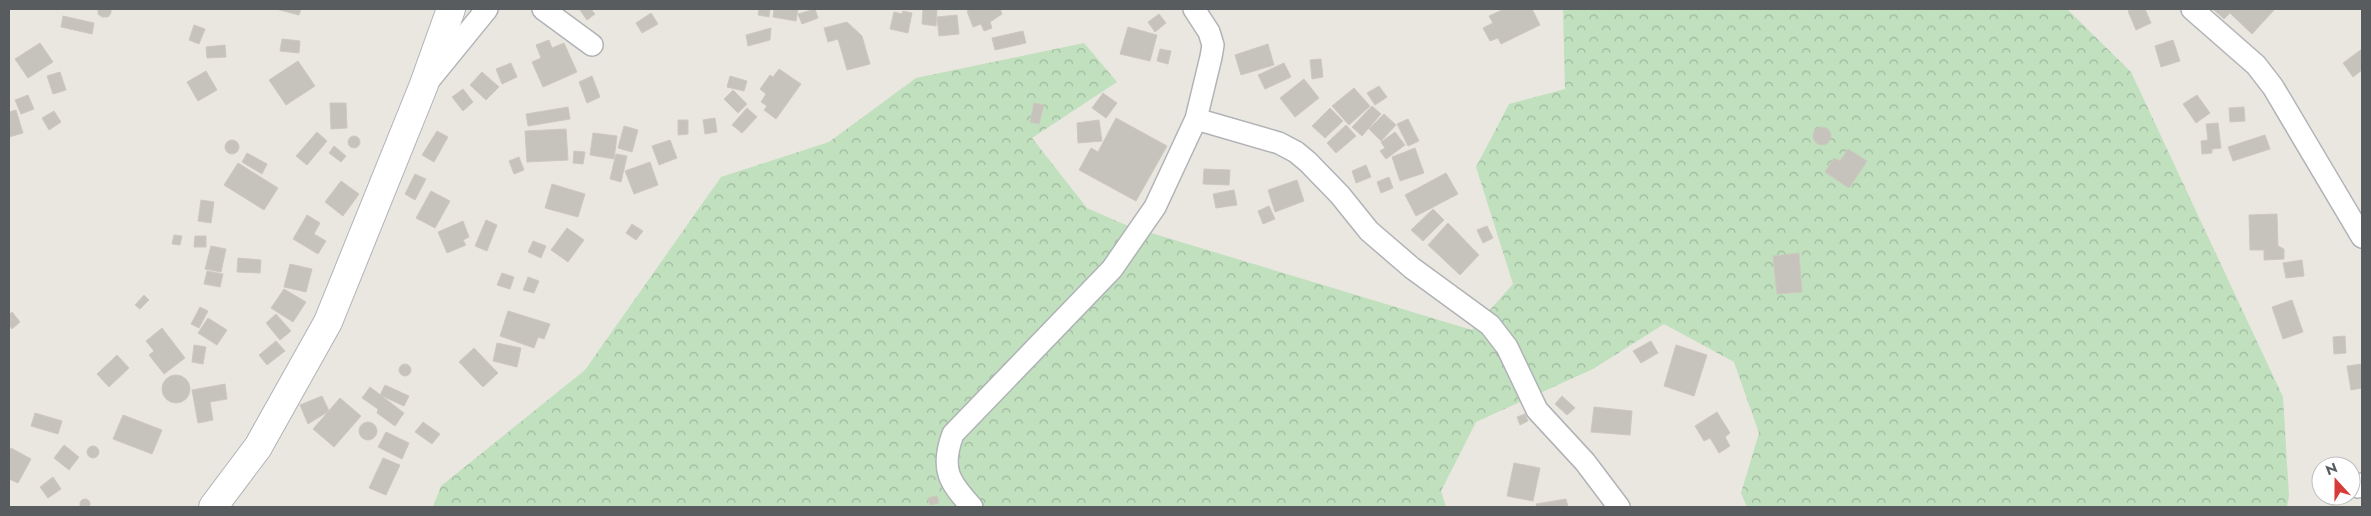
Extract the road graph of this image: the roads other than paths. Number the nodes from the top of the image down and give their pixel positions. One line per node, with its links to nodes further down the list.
1 (451, 9): 7 (street)
2 (488, 9): 7 (street)
3 (543, 9): 6 (street)
4 (1194, 9): 8 (street)
5 (2192, 9): 9 (street)
6 (592, 45)
7 (424, 87): 10 (street)
8 (1196, 119): 11 (street); 12 (street)
9 (2362, 237)
10 (214, 507)
11 (972, 507)
12 (1619, 507)

